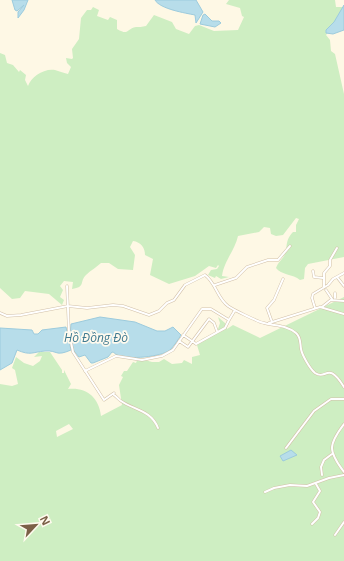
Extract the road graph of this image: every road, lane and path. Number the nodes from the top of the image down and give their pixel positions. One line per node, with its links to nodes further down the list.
1 (290, 246): 8 (street)
2 (337, 248): 6 (street)
3 (313, 271): 6 (street)
4 (344, 273): 5 (street)
5 (337, 277): 10 (street); 11 (street)
6 (323, 278): 11 (street)
7 (283, 279): 23 (street)
8 (215, 285): 16 (street); 19 (street)
9 (67, 286): 16 (street)
10 (344, 286)
11 (324, 287): 18 (street)
12 (326, 290): 14 (street)
13 (335, 293): 14 (street)
14 (332, 299): 15 (street); 17 (street)
15 (344, 301)
16 (68, 306): 20 (street); 29 (street)
17 (322, 307): 18 (street); 21 (street)
18 (315, 308): 23 (street)
19 (235, 310): 22 (street); 24 (street)
20 (0, 313)
21 (344, 314)
22 (229, 320): 25 (street); 26 (street)
23 (272, 322): 24 (street)
24 (268, 324): 30 (street)
25 (217, 330): 28 (street); 28 (street)
26 (183, 335): 27 (street); 28 (street)
27 (179, 341): 28 (street); 29 (street)
28 (192, 341)
29 (85, 371): 33 (street)
30 (344, 387)
31 (344, 399): 34 (street)
32 (344, 424): 35 (street)
33 (158, 428)
34 (286, 448)
35 (332, 454): 36 (street); 37 (street)
36 (344, 473): 38 (street)
37 (322, 475)
38 (316, 484): 39 (street); 41 (street)
39 (265, 492)
40 (344, 522): 42 (street)
41 (312, 524)
42 (334, 535)

